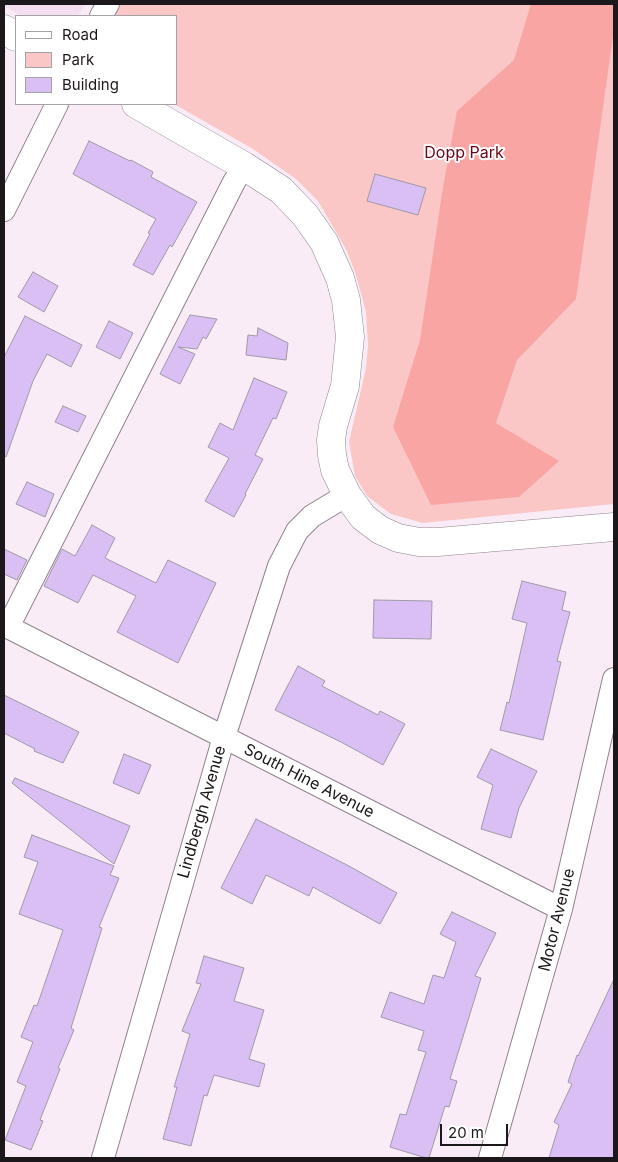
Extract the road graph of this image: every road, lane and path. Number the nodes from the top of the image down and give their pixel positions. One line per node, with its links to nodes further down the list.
1 (108, 4): 2 (street)
2 (102, 15)
3 (4, 29): 4 (street)
4 (15, 36)
5 (56, 105): 8 (street)
6 (138, 105): 7 (street)
7 (244, 166): 9 (street); 11 (street)
8 (4, 210)
9 (347, 496): 10 (street); 13 (street, Lindbergh Avenue)
10 (614, 527)
11 (6, 626): 13 (street, South Hine Avenue)
12 (614, 679): 14 (street, Motor Avenue)
13 (224, 737): 14 (street, South Hine Avenue); 15 (street, Lindbergh Avenue)
14 (561, 909): 16 (street, Motor Avenue)
15 (103, 1158)
16 (490, 1158)

